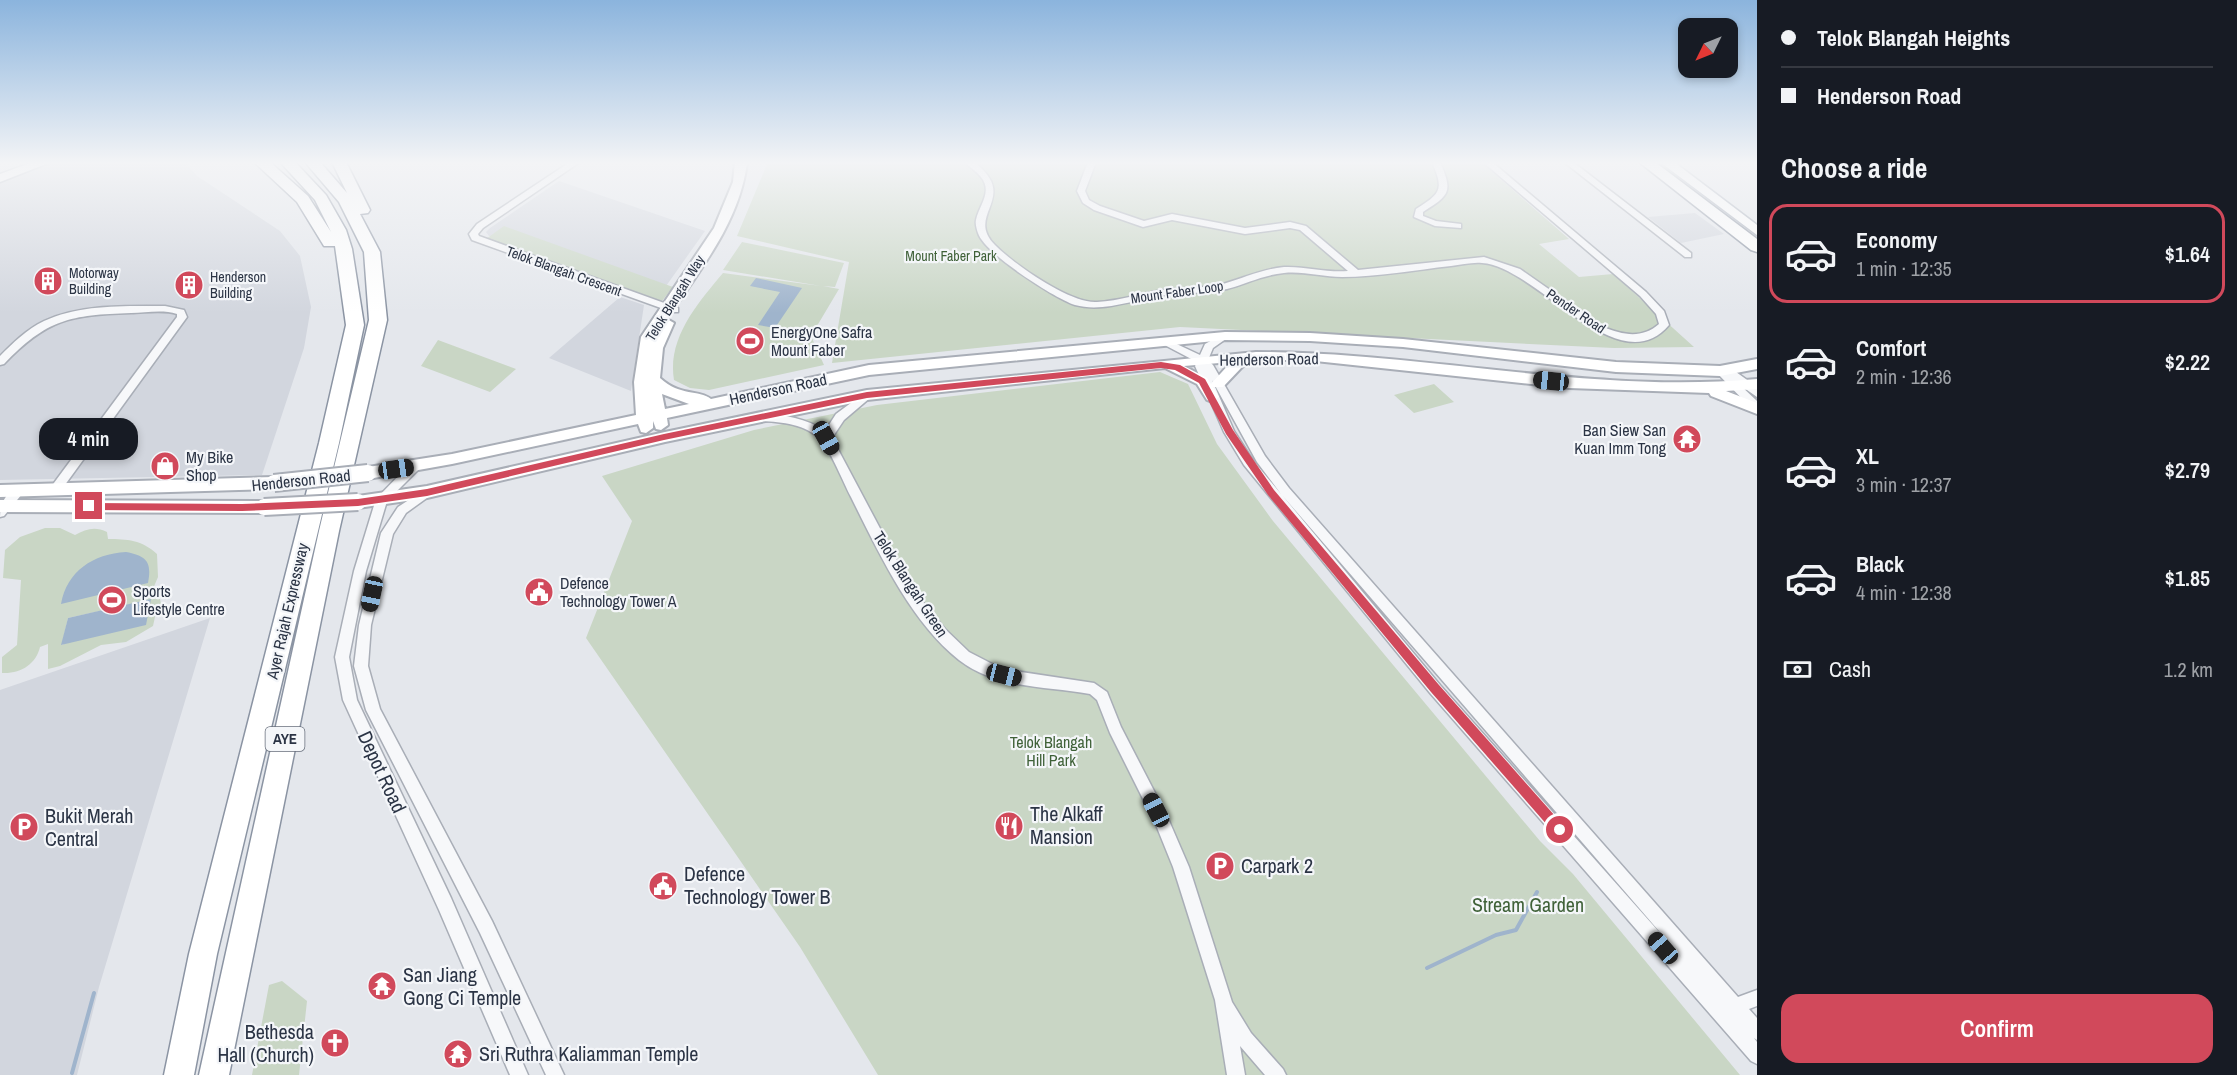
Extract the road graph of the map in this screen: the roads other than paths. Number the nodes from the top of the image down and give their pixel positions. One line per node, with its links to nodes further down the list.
1 (312, 212): 21 (highway)
2 (329, 212): 21 (highway, Ayer Rajah Expressway / AYE)
3 (352, 212): 22 (highway, Ayer Rajah Expressway / AYE)
4 (364, 212): 22 (highway)
5 (501, 212): 26 (street, Telok Blangah Crescent)
6 (728, 212): 26 (main road, Telok Blangah Way)
7 (737, 212): 26 (main road, Telok Blangah Way)
8 (985, 212): 25 (street, Mount Faber Loop)
9 (1110, 212): 25 (street)
10 (1419, 212): 17 (street)
11 (1546, 212): 25 (street, Pender Road)
12 (1628, 212): 24 (street)
13 (1705, 212): 23 (main road)
14 (1712, 212): 20 (highway)
15 (1725, 212): 19 (highway)
16 (1732, 212): 18 (main road)
17 (1458, 226)
18 (1757, 231)
19 (1757, 237)
20 (1757, 247)
21 (344, 249): 60 (highway, Ayer Rajah Expressway / AYE)
22 (372, 252): 61 (highway, Ayer Rajah Expressway / AYE)
23 (1757, 253)
24 (1688, 255)
25 (1356, 273)
26 (671, 309): 37 (main road, Telok Blangah Way); 44 (main road, Telok Blangah Way)
27 (1225, 336): 28 (main road, Henderson Road); 31 (street); 36 (main road, Henderson Road)
28 (1162, 341): 29 (main road, Henderson Road); 31 (street)
29 (1124, 344): 35 (main road); 42 (main road, Henderson Road)
30 (1256, 356): 31 (main road, Henderson Road); 39 (main road, Henderson Road); 40 (main road)
31 (1202, 360): 34 (main road, Henderson Road); 40 (street)
32 (0, 362): 51 (street)
33 (1757, 364): 36 (main road, Henderson Road)
34 (1161, 365): 35 (main road, Henderson Road); 40 (main road)
35 (1134, 368): 41 (main road, Henderson Road)
36 (1725, 371): 38 (street)
37 (651, 377): 42 (main road); 44 (main road, Telok Blangah Way)
38 (1750, 388): 39 (main road, Henderson Road); 43 (street)
39 (1700, 389): 43 (main road)
40 (1215, 390): 57 (street)
41 (867, 395): 45 (main road, Henderson Road); 47 (street)
42 (727, 400): 44 (main road, Henderson Road)
43 (1757, 408)
44 (651, 417): 46 (main road, Henderson Road); 48 (main road, Telok Blangah Way)
45 (761, 417): 47 (street, Telok Blangah Green); 48 (main road, Henderson Road)
46 (587, 430): 49 (main road); 50 (main road, Henderson Road)
47 (826, 438): 56 (street, Telok Blangah Green)
48 (657, 439): 49 (main road, Henderson Road)
49 (595, 453): 52 (main road, Henderson Road)
50 (415, 466): 51 (main road, Henderson Road, bridge); 53 (street, Depot Road)
51 (55, 490): 54 (main road, Henderson Road)
52 (427, 492): 53 (main road, Henderson Road); 63 (street, Depot Road)
53 (382, 499): 54 (main road, Henderson Road, bridge); 62 (street, Depot Road)
54 (1, 504)
55 (1757, 998): 57 (street)
56 (1223, 1000): 64 (street, Telok Blangah Green); 65 (street, Telok Blangah Green)
57 (1727, 1010): 58 (street); 59 (street)
58 (1757, 1031)
59 (1757, 1055)
60 (179, 1075)
61 (214, 1075)
62 (519, 1075)
63 (555, 1075)
64 (1236, 1075)
65 (1277, 1075)

